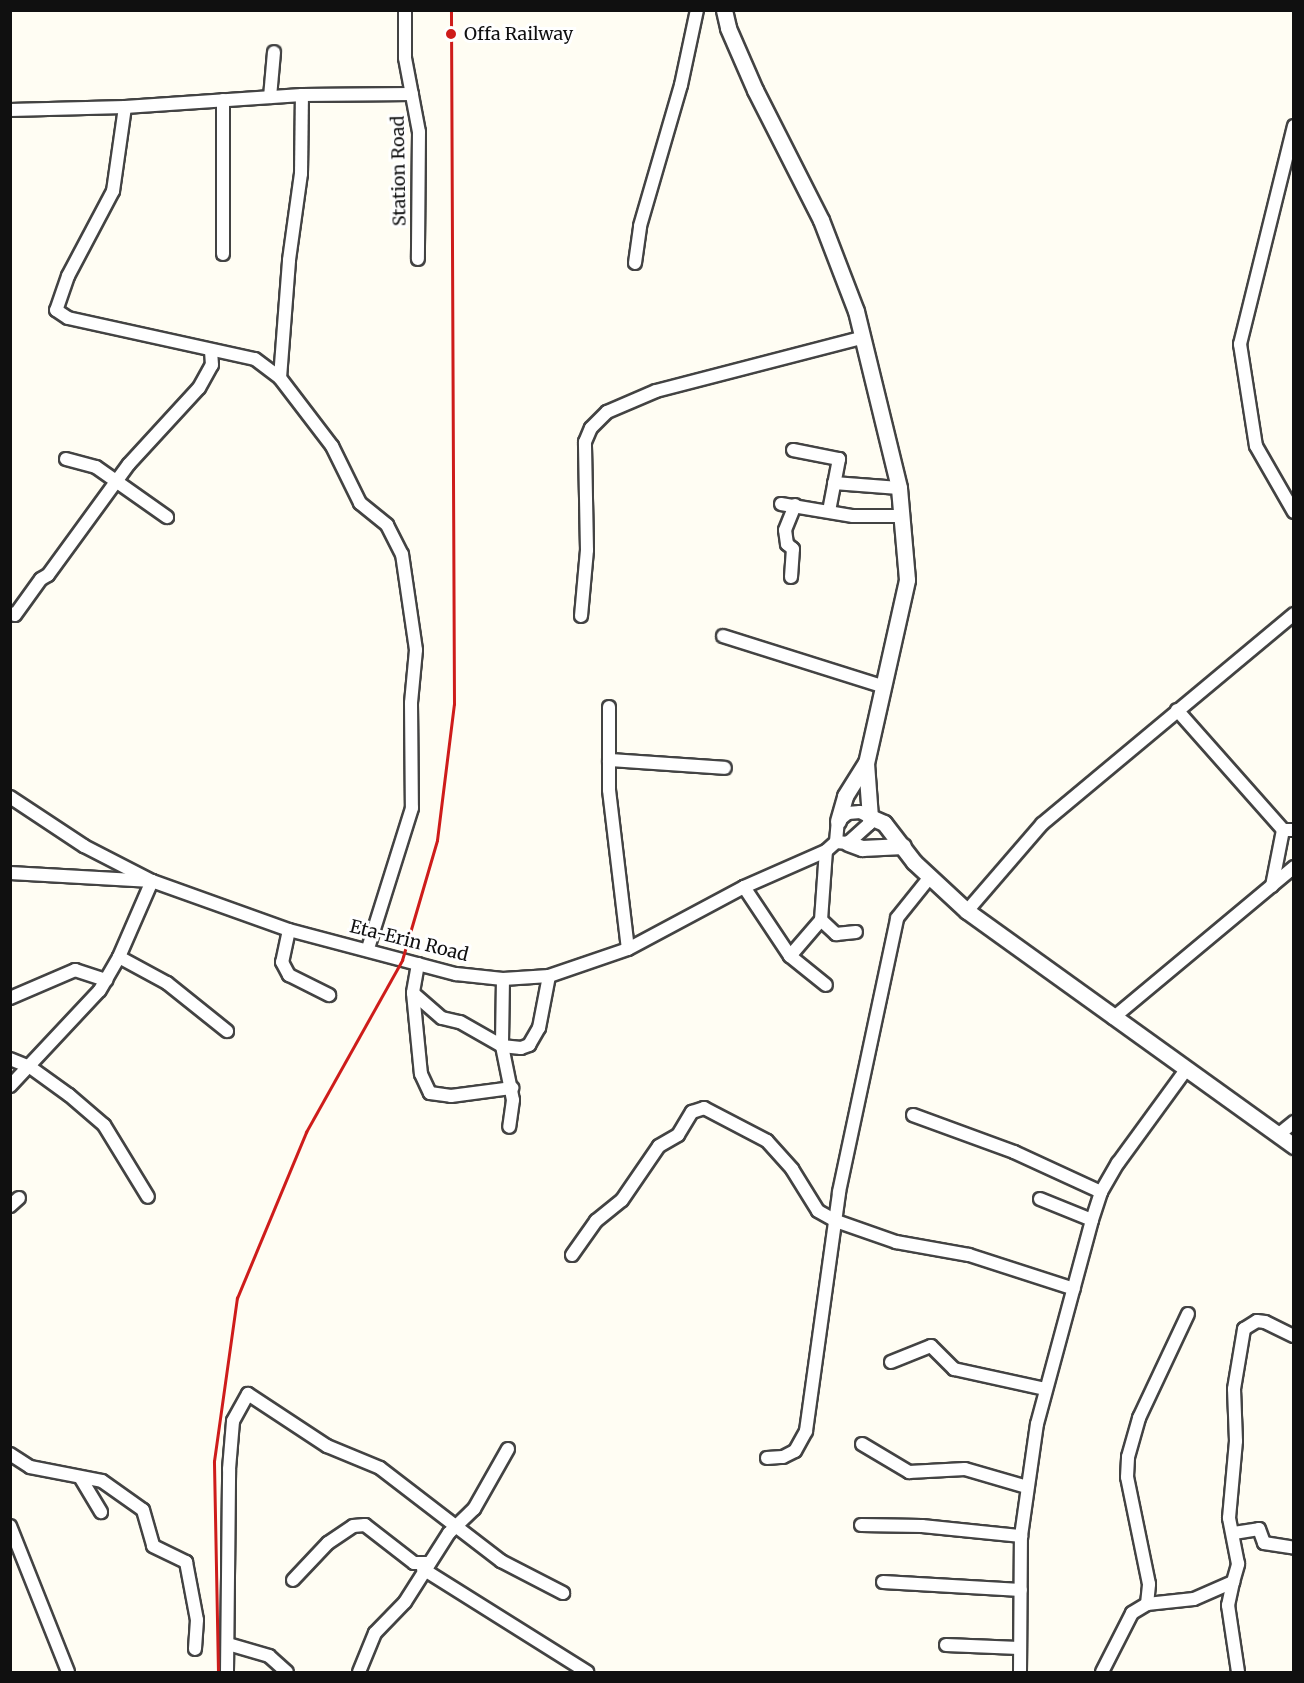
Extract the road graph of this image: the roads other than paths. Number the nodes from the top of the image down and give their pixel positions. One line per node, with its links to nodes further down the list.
1 (405, 10): 5 (street, Station Road)
2 (697, 10): 15 (street)
3 (724, 10): 16 (street)
4 (274, 51): 7 (street)
5 (412, 94): 6 (street); 14 (street, Station Road)
6 (302, 95): 7 (street); 18 (street)
7 (270, 97): 8 (street)
8 (223, 100): 9 (street); 13 (street)
9 (125, 107): 10 (street); 17 (street)
10 (10, 110)
11 (1293, 126): 12 (street)
12 (1290, 159): 27 (street)
13 (223, 254)
14 (418, 259)
15 (635, 263)
16 (861, 338): 23 (street); 33 (street)
17 (212, 352): 18 (street); 21 (street)
18 (280, 378): 58 (street)
19 (793, 450): 22 (street)
20 (66, 459): 21 (street)
21 (119, 483): 29 (street); 31 (street)
22 (834, 483): 23 (street); 26 (street)
23 (899, 488): 28 (street)
24 (781, 504): 25 (street)
25 (795, 505): 26 (street); 30 (street)
26 (829, 511): 28 (street)
27 (1293, 512)
28 (902, 516): 35 (street)
29 (167, 517)
30 (791, 577)
31 (10, 613)
32 (1293, 614): 37 (street)
33 (580, 616)
34 (723, 636): 35 (street)
35 (882, 686): 39 (street)
36 (609, 707): 38 (street)
37 (1177, 710): 44 (street); 54 (street)
38 (609, 760): 40 (street); 59 (street)
39 (866, 763): 42 (street); 43 (street)
40 (725, 768)
41 (10, 797): 51 (street, Eta-Erin Road)
42 (870, 817): 43 (street); 45 (street, Eta-Erin Road); 46 (street)
43 (838, 821): 45 (street)
44 (1288, 830): 52 (street)
45 (842, 843): 46 (street); 47 (street, Eta-Erin Road)
46 (903, 846): 50 (street)
47 (826, 851): 53 (street, Eta-Erin Road); 55 (street)
48 (1293, 867): 52 (street)
49 (10, 873): 51 (street)
50 (930, 877): 54 (street); 87 (street)
51 (152, 881): 56 (street, Eta-Erin Road); 61 (street)
52 (1272, 886): 70 (street)
53 (744, 887): 59 (street, Eta-Erin Road); 60 (street)
54 (967, 911): 70 (street)
55 (821, 920): 57 (street); 60 (street)
56 (289, 930): 58 (street, Eta-Erin Road); 68 (street)
57 (856, 932)
58 (368, 948): 62 (street, Eta-Erin Road)
59 (628, 949): 63 (street, Eta-Erin Road)
60 (789, 956): 66 (street)
61 (119, 957): 65 (street); 71 (street)
62 (418, 964): 64 (street, Eta-Erin Road); 67 (street)
63 (549, 976): 64 (street, Eta-Erin Road); 72 (street)
64 (503, 979): 72 (street)
65 (106, 980): 69 (street); 74 (street)
66 (826, 985)
67 (413, 993): 72 (street); 77 (street)
68 (329, 995)
69 (10, 998)
70 (1113, 1018): 75 (street)
71 (227, 1030)
72 (502, 1046): 77 (street)
73 (10, 1059): 74 (street)
74 (30, 1067): 76 (street); 84 (street)
75 (1185, 1071): 81 (street); 83 (street)
76 (10, 1086)
77 (512, 1088): 80 (street)
78 (913, 1115): 83 (street)
79 (1293, 1122): 81 (street)
80 (509, 1127)
81 (1278, 1135): 82 (street)
82 (1293, 1146)
83 (1101, 1192): 86 (street)
84 (148, 1197)
85 (1040, 1199): 86 (street)
86 (1092, 1220): 89 (street)
87 (836, 1221): 88 (street); 89 (street); 97 (street)
88 (572, 1255)
89 (1074, 1289): 93 (street)
90 (1188, 1314): 113 (street)
91 (1293, 1336): 104 (street)
92 (891, 1362): 93 (street)
93 (1046, 1389): 99 (street)
94 (862, 1444): 99 (street)
95 (508, 1449): 103 (street)
96 (10, 1454): 98 (street)
97 (767, 1458)
98 (80, 1477): 100 (street); 117 (street)
99 (1027, 1487): 105 (street)
100 (100, 1512)
101 (861, 1525): 105 (street)
102 (10, 1526): 119 (street)
103 (456, 1527): 107 (street); 112 (street); 114 (street)
104 (1234, 1533): 106 (street); 110 (street)
105 (1021, 1536): 111 (street)
106 (1293, 1548)
107 (425, 1566): 108 (street); 118 (street); 122 (street)
108 (293, 1580)
109 (883, 1582): 111 (street)
110 (1233, 1582): 113 (street); 127 (street)
111 (1021, 1590): 116 (street)
112 (563, 1593)
113 (1147, 1605): 126 (street)
114 (228, 1644): 120 (street); 121 (street)
115 (946, 1645): 116 (street)
116 (1019, 1648): 125 (street)
117 (195, 1649)
118 (569, 1661): 123 (street); 124 (street)
119 (68, 1672)
120 (227, 1672)
121 (287, 1672)
122 (359, 1672)
123 (563, 1672)
124 (588, 1672)
125 (1020, 1672)
126 (1102, 1672)
127 (1238, 1672)

